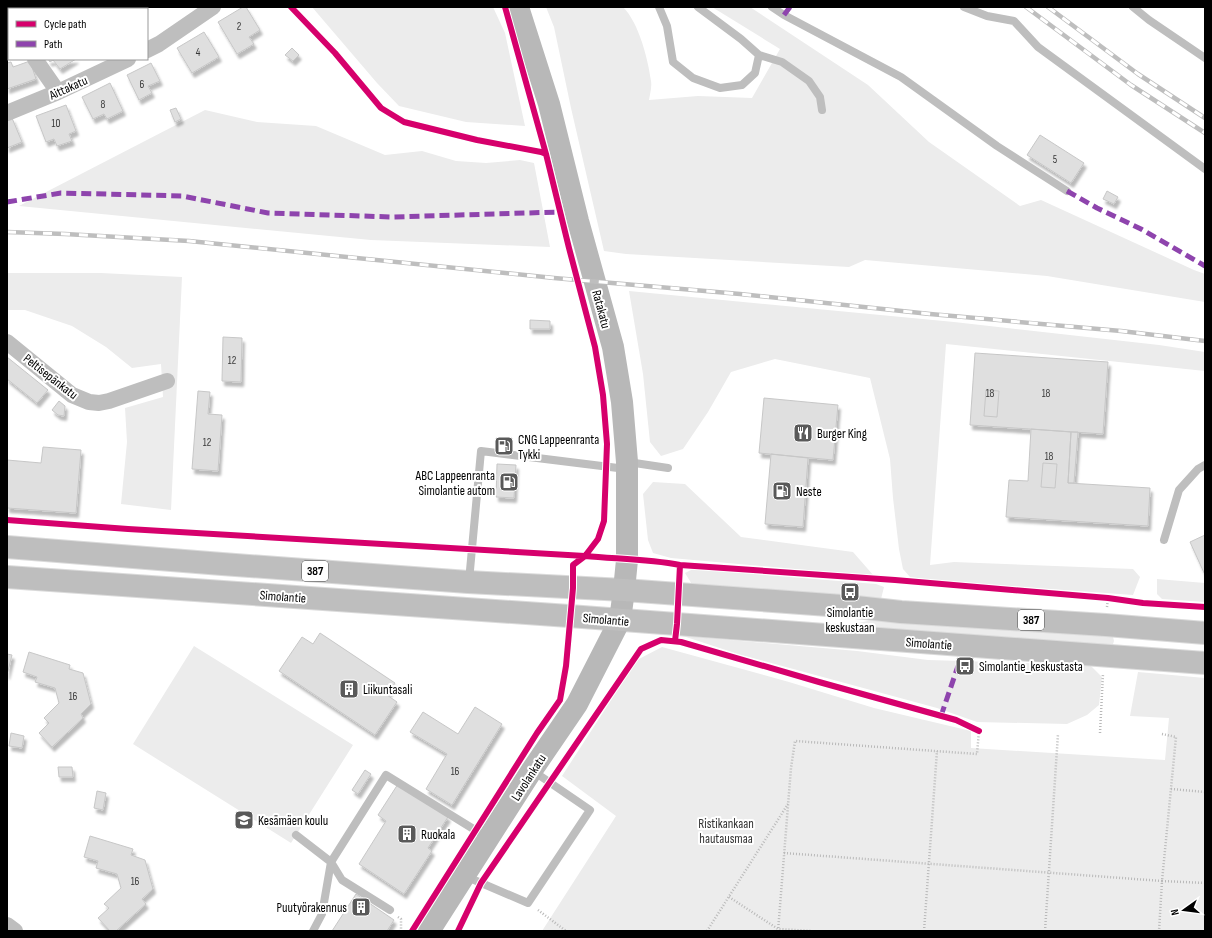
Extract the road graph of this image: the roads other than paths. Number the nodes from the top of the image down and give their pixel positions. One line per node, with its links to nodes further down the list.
1 (213, 7): 8 (street)
2 (518, 7): 21 (main road, Ratakatu)
3 (659, 7): 9 (lane)
4 (698, 7): 9 (lane)
5 (772, 7): 17 (lane)
6 (964, 7): 16 (lane)
7 (1133, 7): 10 (lane)
8 (148, 50)
9 (759, 55): 14 (lane)
10 (1205, 58)
11 (36, 60): 13 (street)
12 (126, 60): 13 (street, Aittakatu)
13 (58, 92): 15 (street, Aittakatu)
14 (822, 110)
15 (7, 113)
16 (1205, 169)
17 (1067, 191)
18 (7, 342): 19 (street, Peltisepänkatu)
19 (167, 381)
20 (1205, 465): 23 (lane)
21 (627, 466): 22 (lane); 26 (lane); 27 (main road, Ratakatu)
22 (668, 468)
23 (1164, 540)
24 (7, 547): 26 (main road, 387)
25 (7, 577): 28 (main road, Simolantie)
26 (468, 582): 27 (main road, 387)
27 (624, 590): 28 (main road, Ratakatu); 29 (main road, 387)
28 (620, 620): 30 (main road, Simolantie); 31 (main road, Lavolankatu)
29 (1205, 633)
30 (1205, 663)
31 (532, 770): 33 (main road, Lavolankatu); 35 (lane)
32 (296, 835): 34 (lane)
33 (488, 838): 34 (lane); 35 (main road, Lavolankatu)
34 (331, 862): 36 (lane); 39 (lane)
35 (465, 876): 40 (main road, Lavolankatu)
36 (390, 910)
37 (7, 925): 38 (street)
38 (15, 931)
39 (313, 931)
40 (429, 931)

